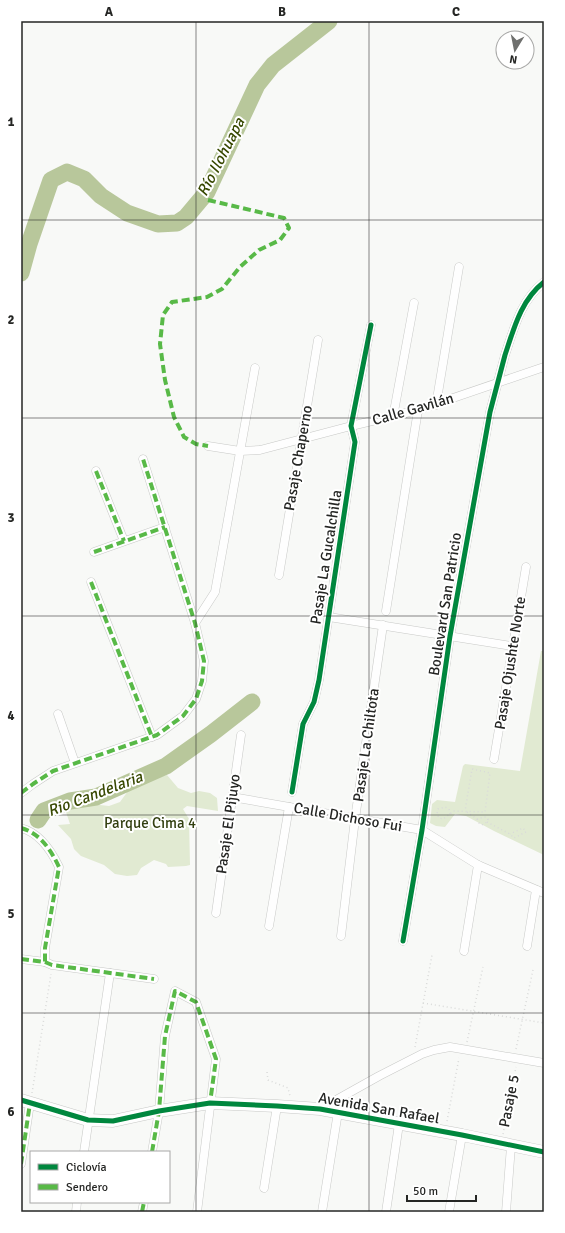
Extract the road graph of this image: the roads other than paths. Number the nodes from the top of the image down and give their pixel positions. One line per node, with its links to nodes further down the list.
1 (459, 266): 9 (street)
2 (544, 282): 8 (street, Boulevard San Patricio)
3 (414, 303): 11 (street)
4 (371, 325): 12 (street, Pasaje La Gucalchilla)
5 (318, 340): 13 (street, Pasaje Chaperno)
6 (544, 367): 8 (street, Calle Gavilán)
7 (255, 368): 15 (street)
8 (497, 383): 9 (street, Calle Gavilán); 28 (street, Boulevard San Patricio)
9 (436, 405): 10 (street, Calle Gavilán)
10 (418, 410): 11 (street, Calle Gavilán); 24 (street)
11 (393, 417): 12 (street, Calle Gavilán)
12 (350, 426): 13 (street, Calle Gavilán); 25 (street, Pasaje La Gucalchilla)
13 (302, 438): 15 (street, Calle Gavilán); 22 (street, Pasaje Chaperno)
14 (208, 446): 15 (street, Calle Gavilán)
15 (240, 451): 26 (street)
16 (142, 459): 18 (street)
17 (96, 471): 19 (street)
18 (164, 527): 19 (street); 26 (street)
19 (124, 542): 20 (street)
20 (94, 552)
21 (526, 567): 29 (street, Pasaje Ojushte Norte)
22 (278, 576)
23 (91, 582): 32 (street)
24 (386, 611)
25 (330, 617): 27 (street); 35 (street, Pasaje La Gucalchilla)
26 (195, 623): 32 (street)
27 (383, 625): 28 (street); 39 (street, Pasaje La Chiltota)
28 (450, 636): 29 (street); 41 (street, Boulevard San Patricio)
29 (512, 646): 33 (street, Pasaje Ojushte Norte)
30 (58, 714): 34 (street)
31 (241, 735): 37 (street, Pasaje El Pijuyo)
32 (152, 737): 34 (street)
33 (494, 759)
34 (75, 763): 36 (street)
35 (292, 792)
36 (21, 793)
37 (232, 797): 38 (street, Calle Dichoso Fui); 45 (street, Pasaje El Pijuyo)
38 (289, 807): 39 (street, Calle Dichoso Fui); 46 (street)
39 (355, 819): 41 (street, Calle Dichoso Fui); 47 (street, Pasaje La Chiltota)
40 (21, 828): 52 (street)
41 (422, 830): 42 (street, Calle Dichoso Fui); 48 (street, Boulevard San Patricio)
42 (478, 865): 43 (street, Calle Dichoso Fui); 50 (street)
43 (536, 890): 44 (street, Calle Dichoso Fui); 49 (street)
44 (544, 893)
45 (216, 913)
46 (269, 926)
47 (341, 936)
48 (402, 941)
49 (527, 946)
50 (464, 951)
51 (21, 959): 52 (street)
52 (48, 963): 53 (street)
53 (110, 973): 54 (street); 62 (street)
54 (154, 979)
55 (544, 1063): 59 (street)
56 (26, 1102): 62 (street, Avenida San Rafael); 69 (street)
57 (210, 1103): 58 (street, Avenida San Rafael); 60 (street, Avenida San Rafael); 60 (street); 71 (street)
58 (277, 1106): 59 (street, Avenida San Rafael); 70 (street)
59 (320, 1109): 61 (street, Avenida San Rafael)
60 (159, 1111): 62 (street, Avenida San Rafael); 67 (street)
61 (338, 1112): 63 (street, Avenida San Rafael); 72 (street)
62 (88, 1120): 66 (street)
63 (399, 1124): 64 (street, Avenida San Rafael); 73 (street)
64 (462, 1136): 65 (street, Avenida San Rafael); 74 (street)
65 (506, 1145): 68 (street, Avenida San Rafael); 75 (street)
66 (84, 1151)
67 (152, 1151)
68 (544, 1152)
69 (21, 1164)
70 (264, 1188)
71 (197, 1212)
72 (322, 1212)
73 (386, 1212)
74 (449, 1212)
75 (506, 1212)

